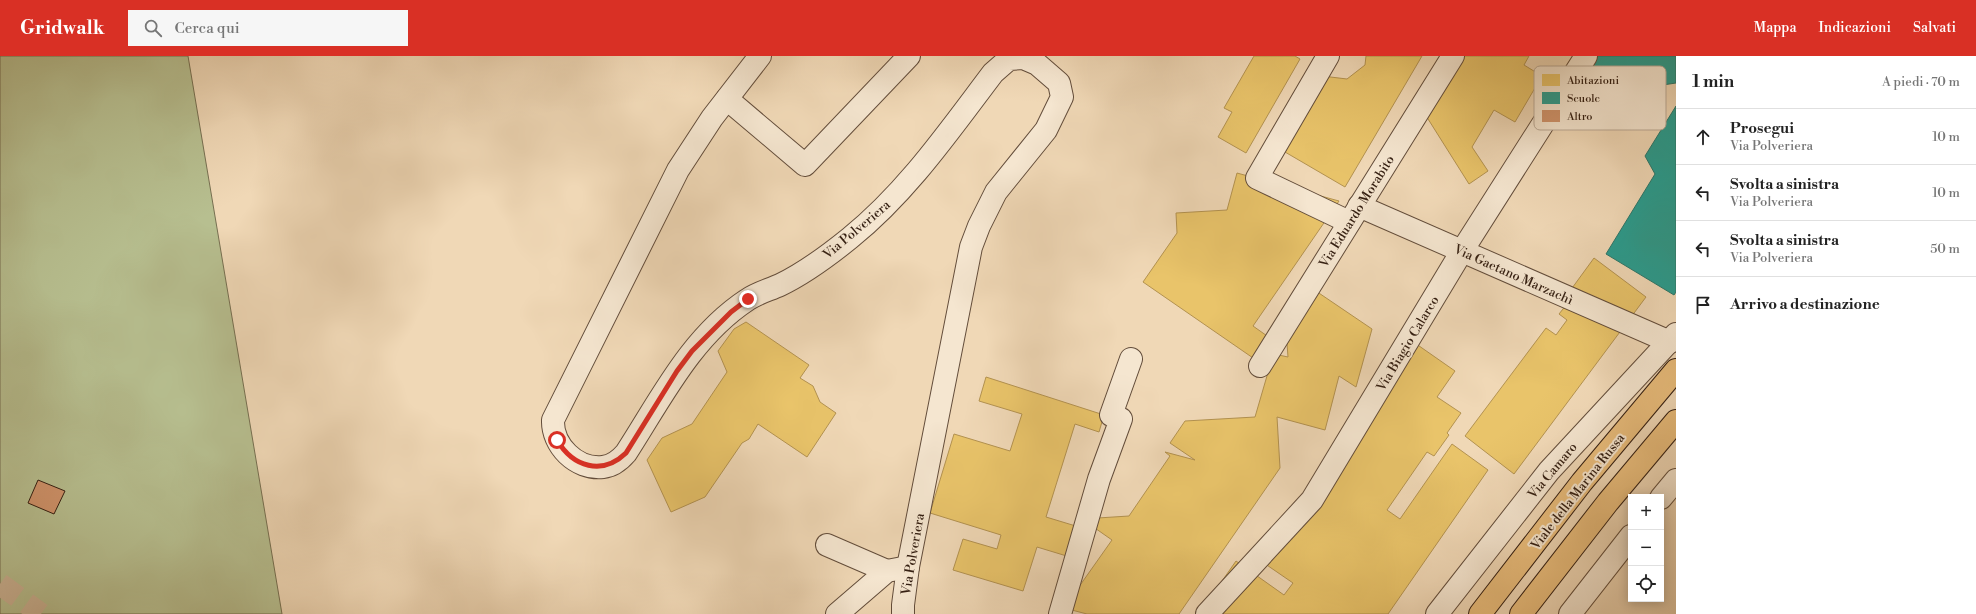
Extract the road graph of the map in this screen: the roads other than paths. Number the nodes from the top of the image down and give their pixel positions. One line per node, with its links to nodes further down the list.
1 (760, 56): 7 (street, Via Polveriera)
2 (909, 56): 7 (street)
3 (1328, 56): 9 (street, Via Gaetano Marzachì)
4 (1453, 56): 9 (street, Via Eduardo Morabito)
5 (1586, 56): 6 (street, Via Biagio Calarco)
6 (1580, 66)
7 (727, 99): 20 (street, Via Polveriera)
8 (1539, 130): 10 (street, Via Biagio Calarco)
9 (1354, 214): 10 (street, Via Gaetano Marzachì); 13 (street, Via Eduardo Morabito)
10 (1462, 251): 11 (street, Via Gaetano Marzachì); 24 (street, Via Biagio Calarco)
11 (1673, 338): 25 (street, Via Camaro)
12 (1131, 359): 23 (street)
13 (1260, 366)
14 (1676, 370): 26 (main road, Viale della Marina Russa)
15 (1676, 421): 27 (main road)
16 (1676, 480): 17 (street)
17 (1664, 494)
18 (1628, 540): 28 (street)
19 (827, 545): 20 (street)
20 (897, 569): 21 (street); 22 (street, Via Polveriera)
21 (837, 614)
22 (903, 614)
23 (1060, 614)
24 (1207, 614)
25 (1437, 614)
26 (1480, 614)
27 (1521, 614)
28 (1570, 614)

